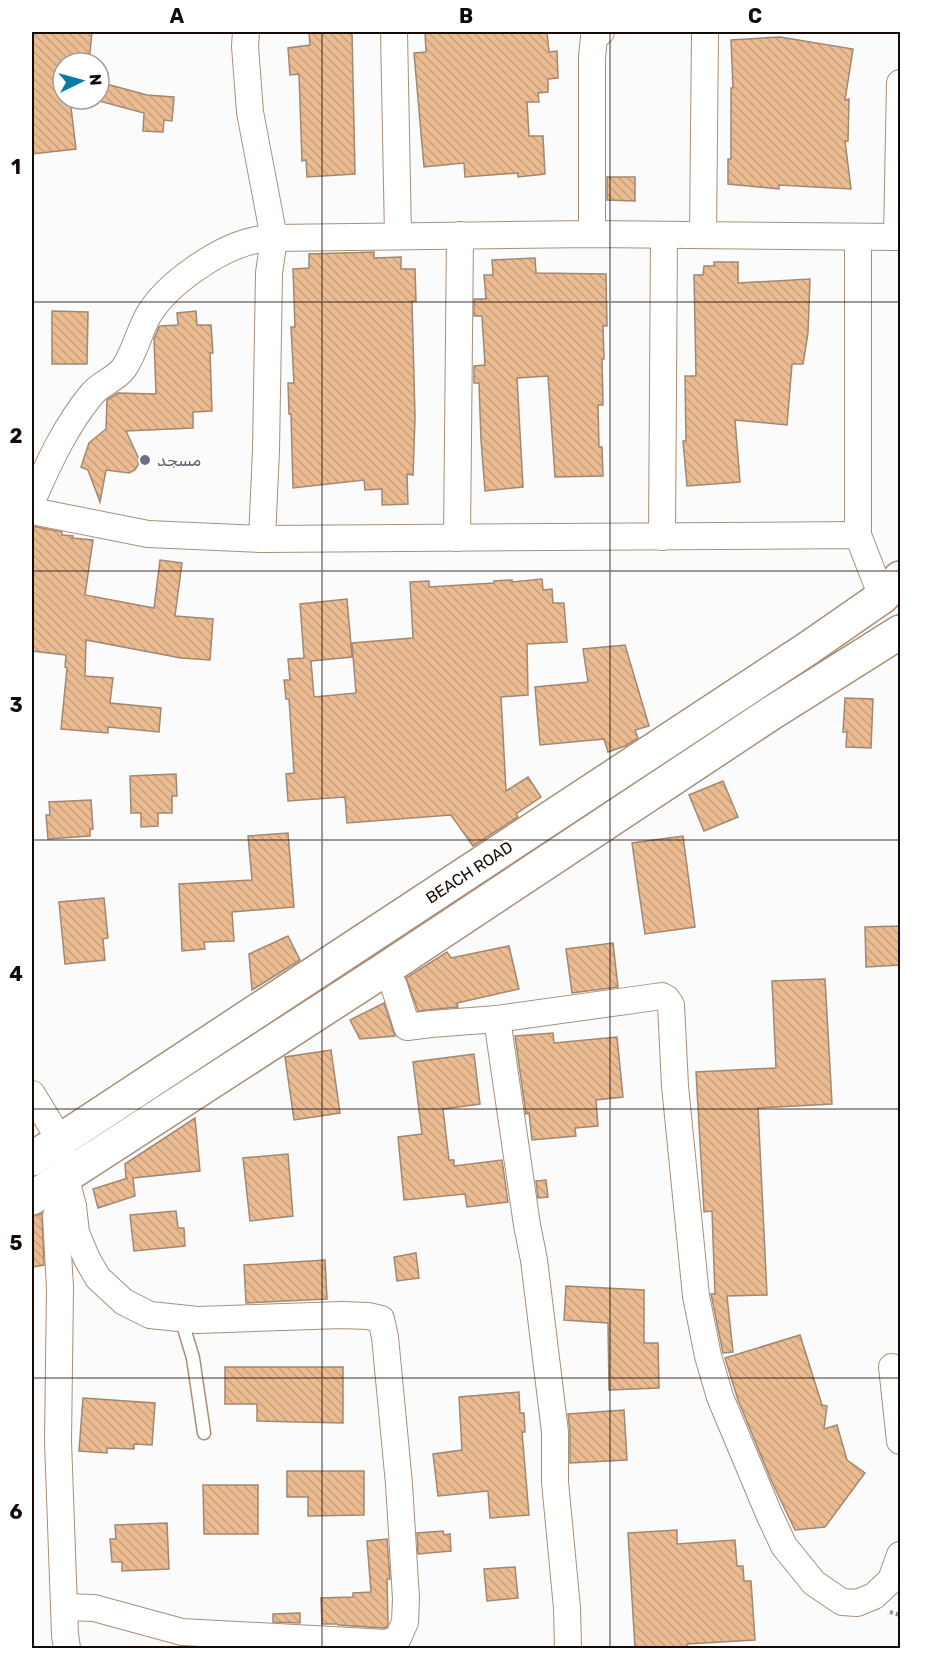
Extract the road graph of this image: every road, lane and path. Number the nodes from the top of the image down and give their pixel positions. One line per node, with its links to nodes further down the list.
1 (394, 32): 10 (street)
2 (601, 32): 6 (street)
3 (705, 32): 9 (street)
4 (241, 36): 13 (street)
5 (900, 82): 12 (street)
6 (592, 234): 7 (street); 8 (street)
7 (459, 235): 10 (street); 18 (street)
8 (664, 235): 9 (street); 17 (street)
9 (704, 235): 11 (street)
10 (398, 236): 13 (street)
11 (858, 237): 12 (street); 16 (street)
12 (899, 237)
13 (274, 238): 14 (street); 19 (street)
14 (32, 501)
15 (32, 512): 19 (street)
16 (858, 536): 17 (street); 20 (street)
17 (662, 537): 18 (street)
18 (457, 538): 19 (street)
19 (262, 539)
20 (891, 587): 25 (highway, BEACH ROAD)
21 (900, 632): 22 (highway, BEACH ROAD)
22 (384, 970): 23 (street); 27 (highway, BEACH ROAD)
23 (497, 1019): 33 (street); 36 (street)
24 (32, 1094): 25 (street)
25 (60, 1140): 26 (highway, BEACH ROAD); 27 (street)
26 (32, 1160)
27 (69, 1191): 28 (highway, BEACH ROAD); 29 (street); 34 (street)
28 (32, 1198)
29 (181, 1318): 31 (lane); 34 (street)
30 (892, 1367): 32 (street)
31 (204, 1433)
32 (900, 1441)
33 (900, 1555)
34 (64, 1607): 35 (street)
35 (67, 1648)
36 (568, 1648)

